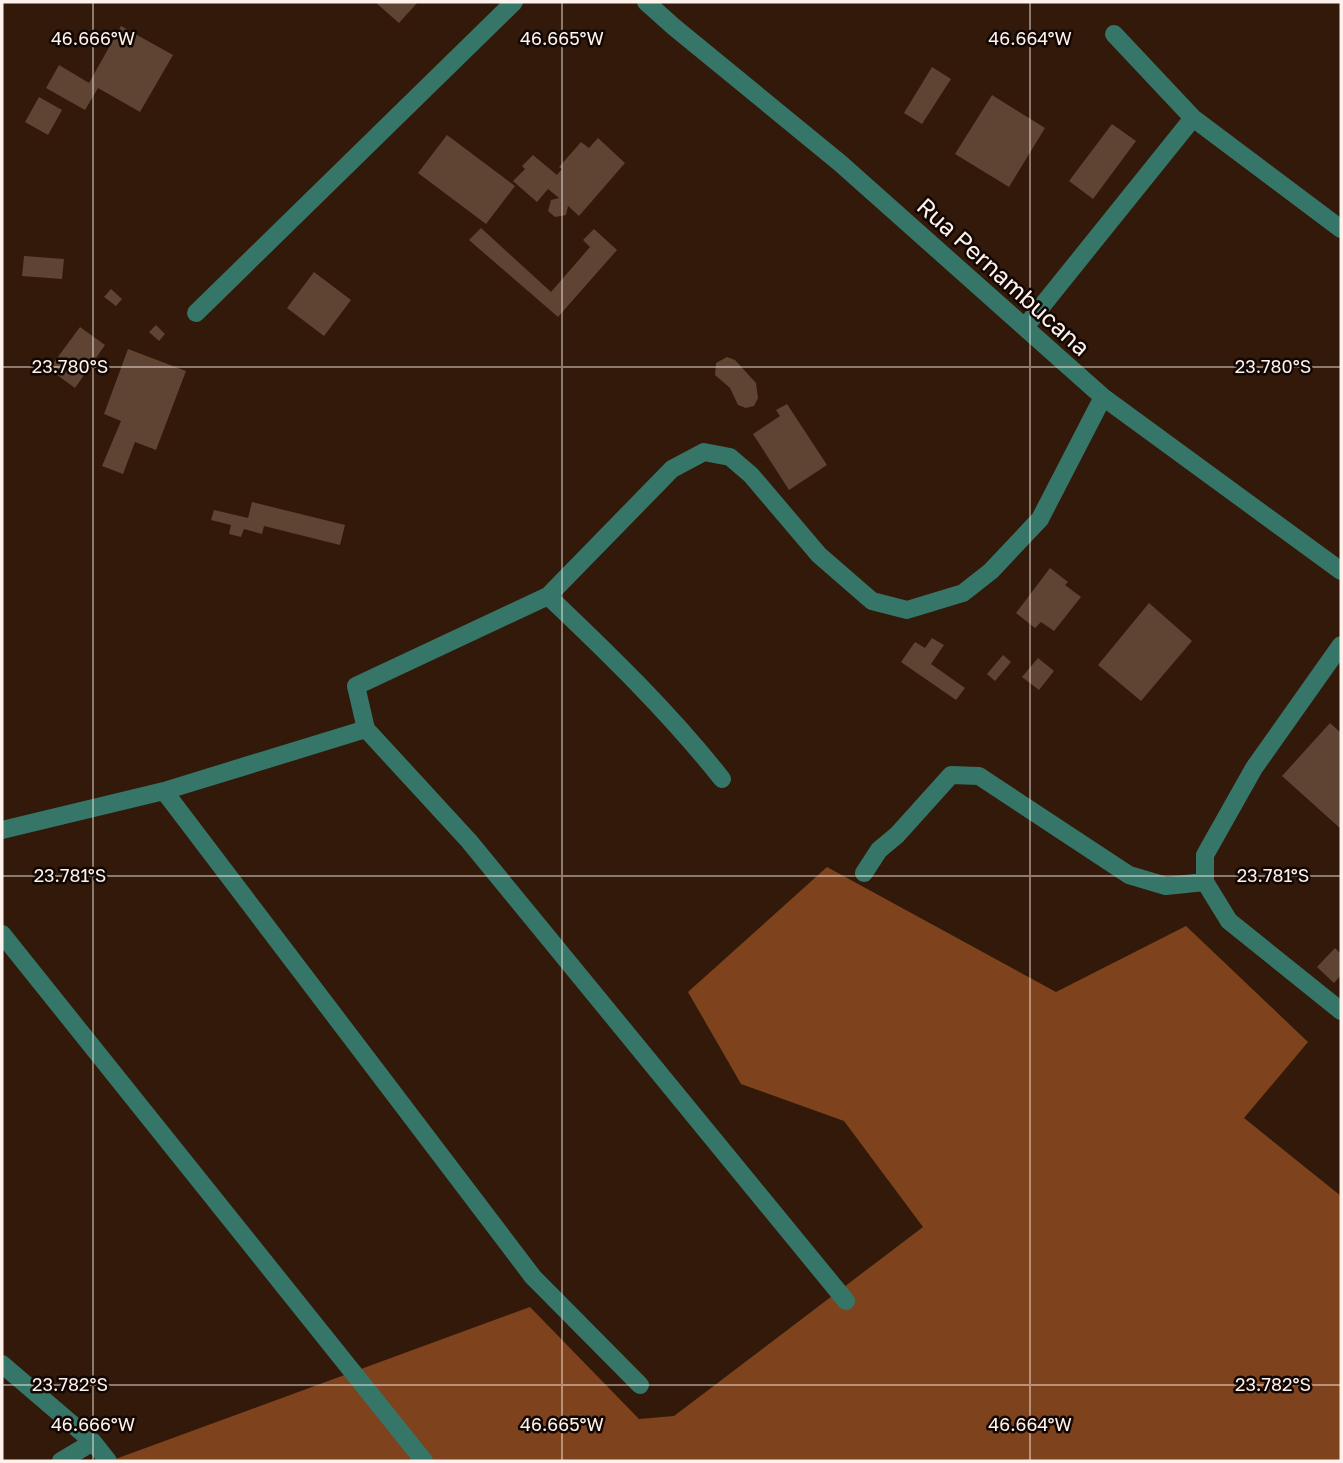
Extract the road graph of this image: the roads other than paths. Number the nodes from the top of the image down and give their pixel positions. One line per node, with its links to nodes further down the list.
1 (514, 2): 6 (street)
2 (646, 2): 7 (street, Rua Pernambucana)
3 (1114, 34): 4 (street)
4 (1193, 118): 5 (street); 7 (street)
5 (1341, 229)
6 (196, 313)
7 (1025, 327): 8 (street, Rua Pernambucana)
8 (1103, 397): 9 (street, Rua Pernambucana); 10 (street)
9 (1341, 571)
10 (548, 596): 12 (street); 13 (street)
11 (1341, 645): 17 (street)
12 (366, 729): 14 (street); 20 (street)
13 (722, 779)
14 (164, 791): 15 (street); 22 (street)
15 (2, 830)
16 (864, 873): 17 (street)
17 (1205, 882): 19 (street)
18 (2, 934): 26 (street)
19 (1341, 1011)
20 (846, 1301)
21 (2, 1364): 23 (street)
22 (640, 1385)
23 (93, 1442): 24 (street); 25 (street)
24 (61, 1461)
25 (108, 1461)
26 (424, 1461)

